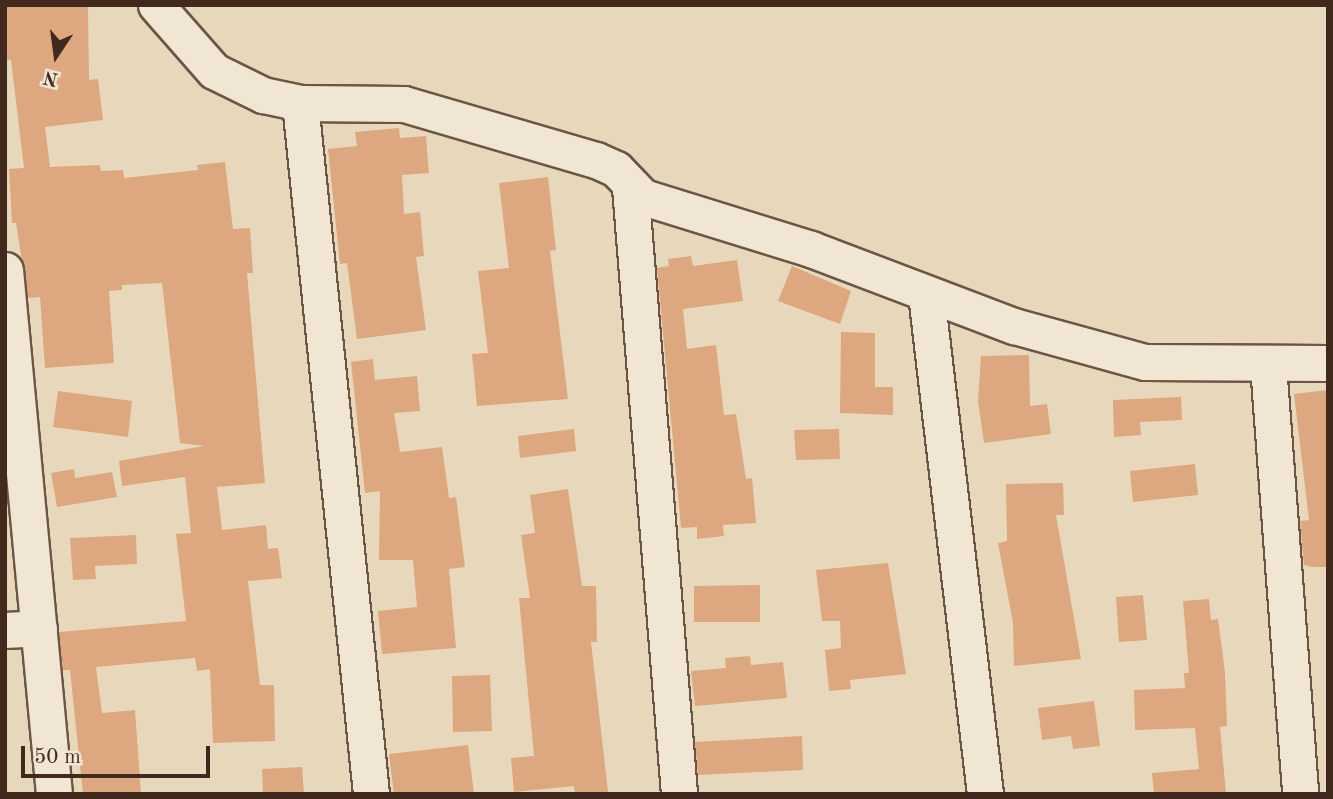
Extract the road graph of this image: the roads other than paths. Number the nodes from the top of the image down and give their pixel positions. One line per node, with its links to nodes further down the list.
1 (156, 5): 2 (street)
2 (300, 103): 3 (street); 10 (street)
3 (630, 187): 5 (street); 11 (street)
4 (5, 270): 8 (street)
5 (926, 294): 7 (street); 12 (street)
6 (1328, 363): 7 (street)
7 (1268, 365): 13 (street)
8 (22, 629): 9 (street)
9 (54, 794)
10 (371, 794)
11 (679, 794)
12 (985, 794)
13 (1300, 794)

